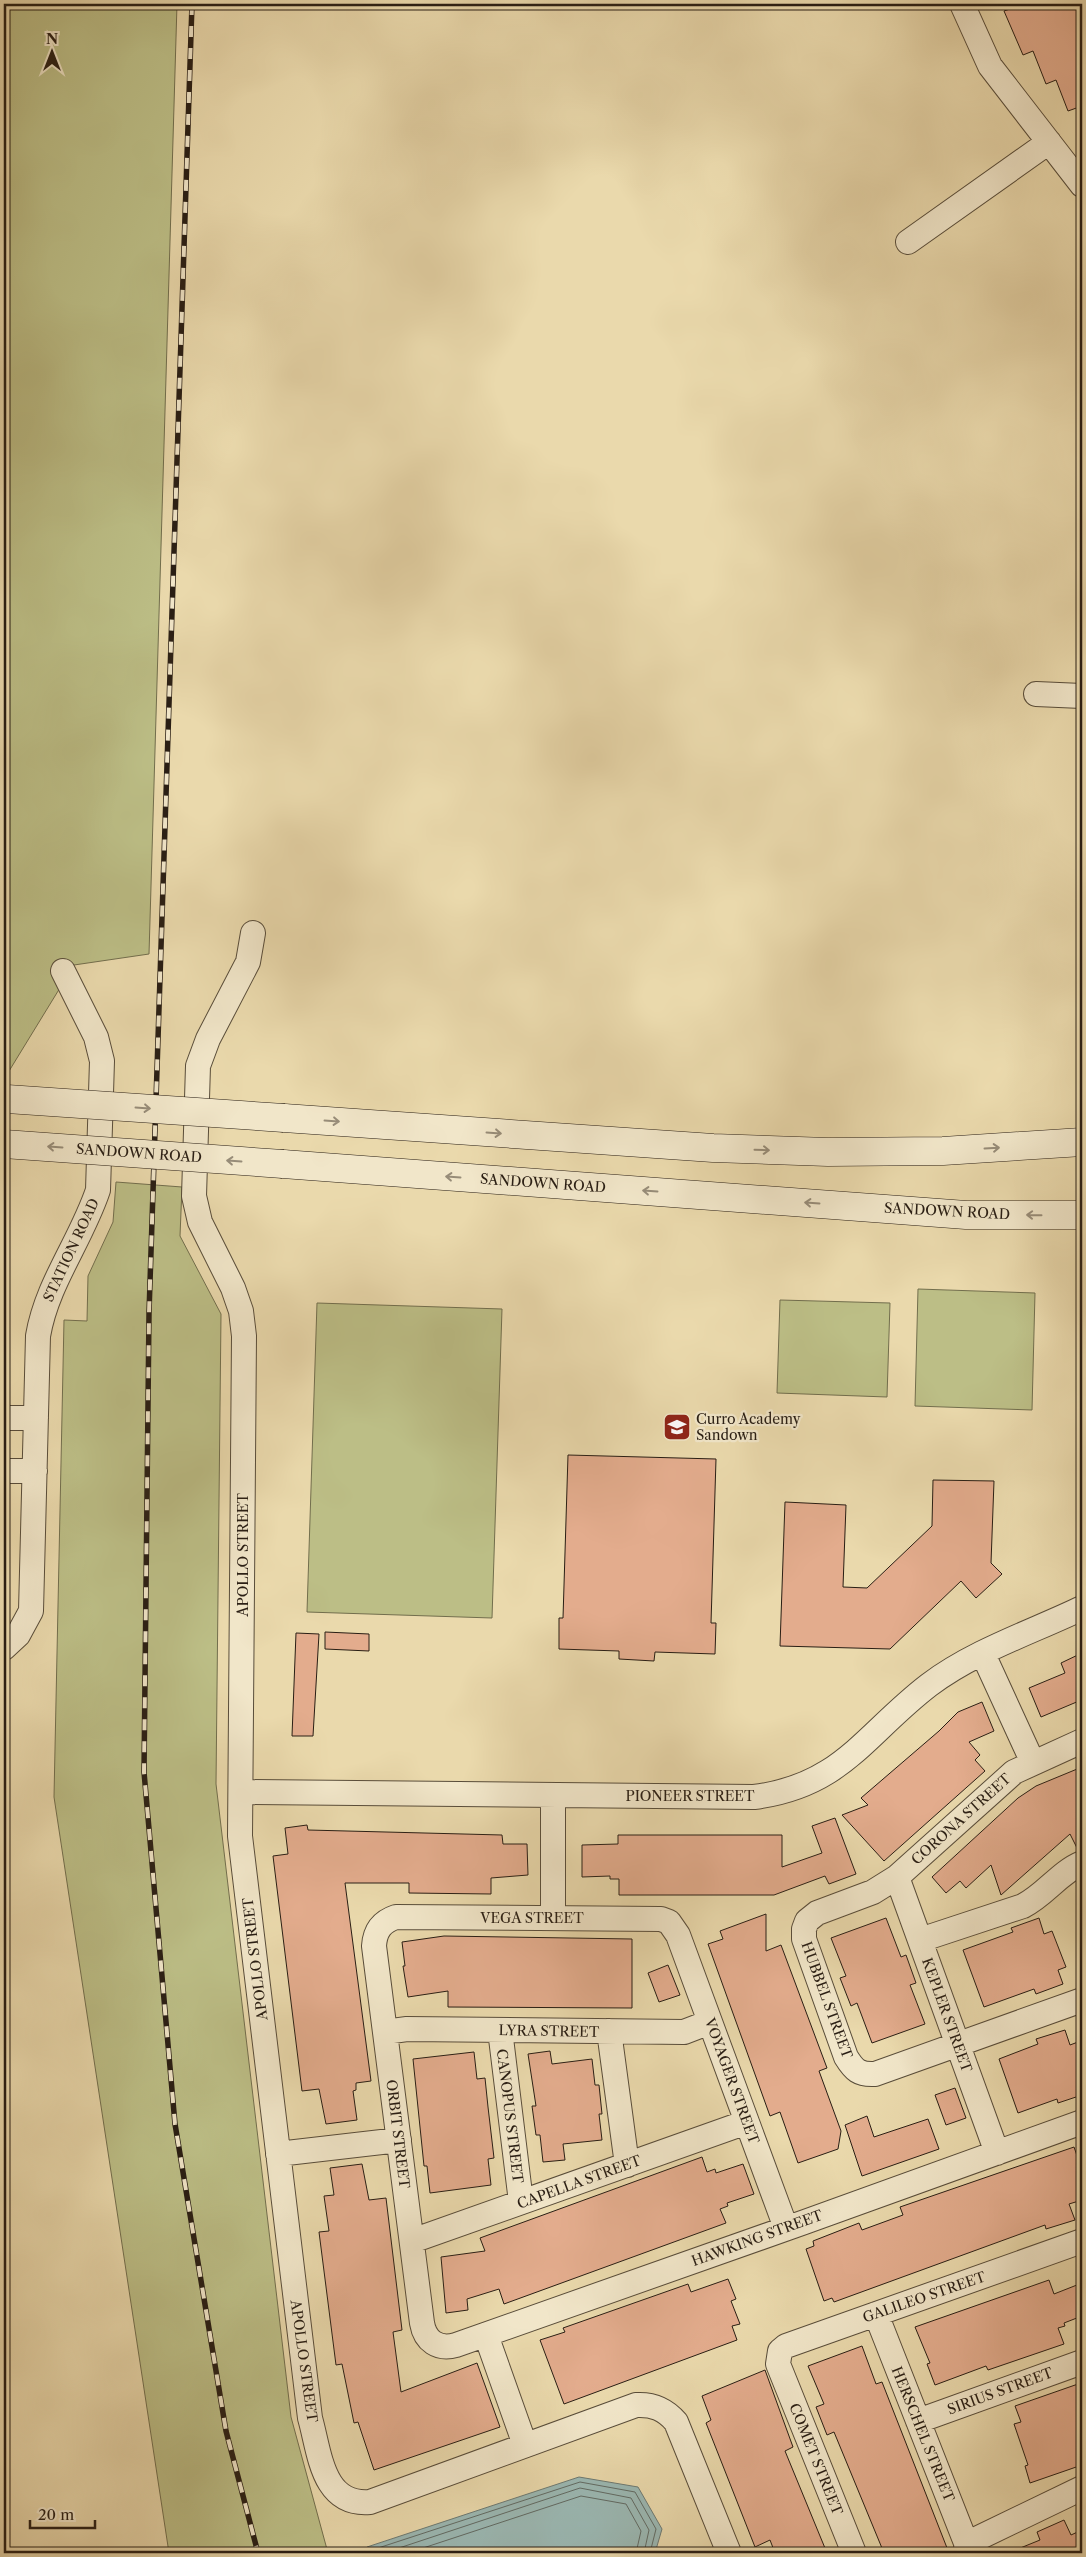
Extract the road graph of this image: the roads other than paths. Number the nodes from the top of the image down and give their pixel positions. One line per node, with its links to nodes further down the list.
1 (962, 4): 2 (street)
2 (1049, 142): 3 (street); 4 (street)
3 (1082, 185)
4 (908, 242)
5 (1036, 694): 6 (street)
6 (1082, 696)
7 (253, 933): 22 (street, APOLLO STREET)
8 (63, 971): 14 (street, STATION ROAD)
9 (5, 1098): 10 (main road, one-way to 10, bridge)
10 (1082, 1142)
11 (4, 1144): 12 (main road, SANDOWN ROAD, one-way to 11, bridge)
12 (1082, 1215)
13 (4, 1418): 14 (street)
14 (36, 1418): 16 (street, STATION ROAD)
15 (4, 1471): 16 (street)
16 (35, 1471): 18 (street, STATION ROAD)
17 (1082, 1608): 19 (street, PIONEER STREET)
18 (4, 1648)
19 (983, 1654): 21 (street); 23 (street, PIONEER STREET)
20 (1082, 1741): 21 (street, CORONA STREET)
21 (1033, 1763): 25 (street, CORONA STREET)
22 (242, 1792): 23 (street, PIONEER STREET); 40 (street, APOLLO STREET)
23 (553, 1795): 26 (street)
24 (1082, 1863): 29 (street)
25 (898, 1877): 29 (street, KEPLER STREET); 35 (street, HUBBEL STREET)
26 (553, 1918): 27 (street, VEGA STREET); 28 (street, VEGA STREET)
27 (381, 1925): 34 (street, ORBIT STREET)
28 (678, 1935): 31 (street, VOYAGER STREET)
29 (920, 1940): 35 (street, KEPLER STREET)
30 (1082, 2000): 35 (street)
31 (710, 2022): 33 (street, LYRA STREET); 36 (street, VOYAGER STREET)
32 (500, 2030): 33 (street, LYRA STREET); 34 (street, LYRA STREET); 42 (street, CANOPUS STREET)
33 (609, 2031): 41 (street)
34 (385, 2032): 38 (street, ORBIT STREET)
35 (958, 2044): 39 (street, KEPLER STREET)
36 (747, 2122): 41 (street, CAPELLA STREET); 43 (street, VOYAGER STREET)
37 (1082, 2122): 39 (street, HAWKING STREET)
38 (399, 2140): 40 (street); 44 (street, ORBIT STREET)
39 (997, 2153): 43 (street, HAWKING STREET)
40 (278, 2154): 52 (street, APOLLO STREET)
41 (627, 2165): 42 (street, CAPELLA STREET)
42 (521, 2202): 44 (street, CAPELLA STREET)
43 (786, 2228): 47 (street, HAWKING STREET)
44 (412, 2241): 48 (street, ORBIT STREET)
45 (1082, 2242): 46 (street, GALILEO STREET)
46 (876, 2314): 50 (street, GALILEO STREET); 51 (street, HERSCHEL STREET)
47 (486, 2335): 48 (street, HAWKING STREET); 52 (street)
48 (431, 2342)
49 (1082, 2362): 51 (street, SIRIUS STREET)
50 (778, 2364): 56 (street, COMET STREET)
51 (918, 2420): 54 (street, HERSCHEL STREET)
52 (524, 2445): 55 (street, APOLLO STREET)
53 (1082, 2488): 54 (street)
54 (968, 2548)
55 (729, 2553)
56 (854, 2553)

